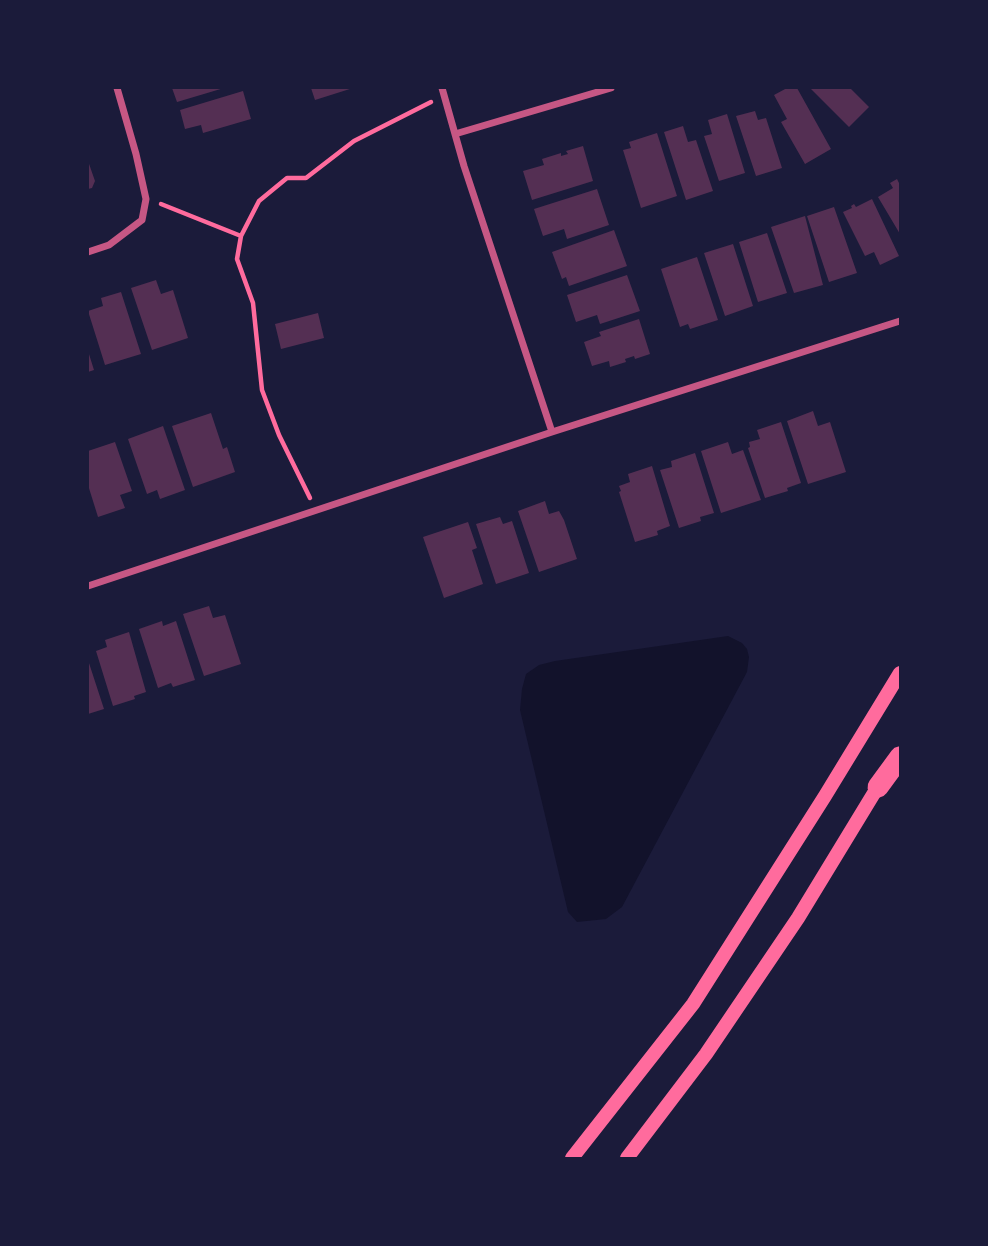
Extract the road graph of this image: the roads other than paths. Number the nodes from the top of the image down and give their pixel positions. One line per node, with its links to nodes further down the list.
1 (117, 88): 5 (street)
2 (611, 88): 4 (street)
3 (443, 91): 4 (street)
4 (455, 134): 7 (street)
5 (88, 252)
6 (901, 321): 7 (street)
7 (552, 432): 8 (street)
8 (88, 586)
9 (901, 673): 13 (main road)
10 (901, 749): 12 (main road)
11 (901, 757): 12 (highway)
12 (878, 787): 14 (main road)
13 (572, 1158)
14 (627, 1158)

